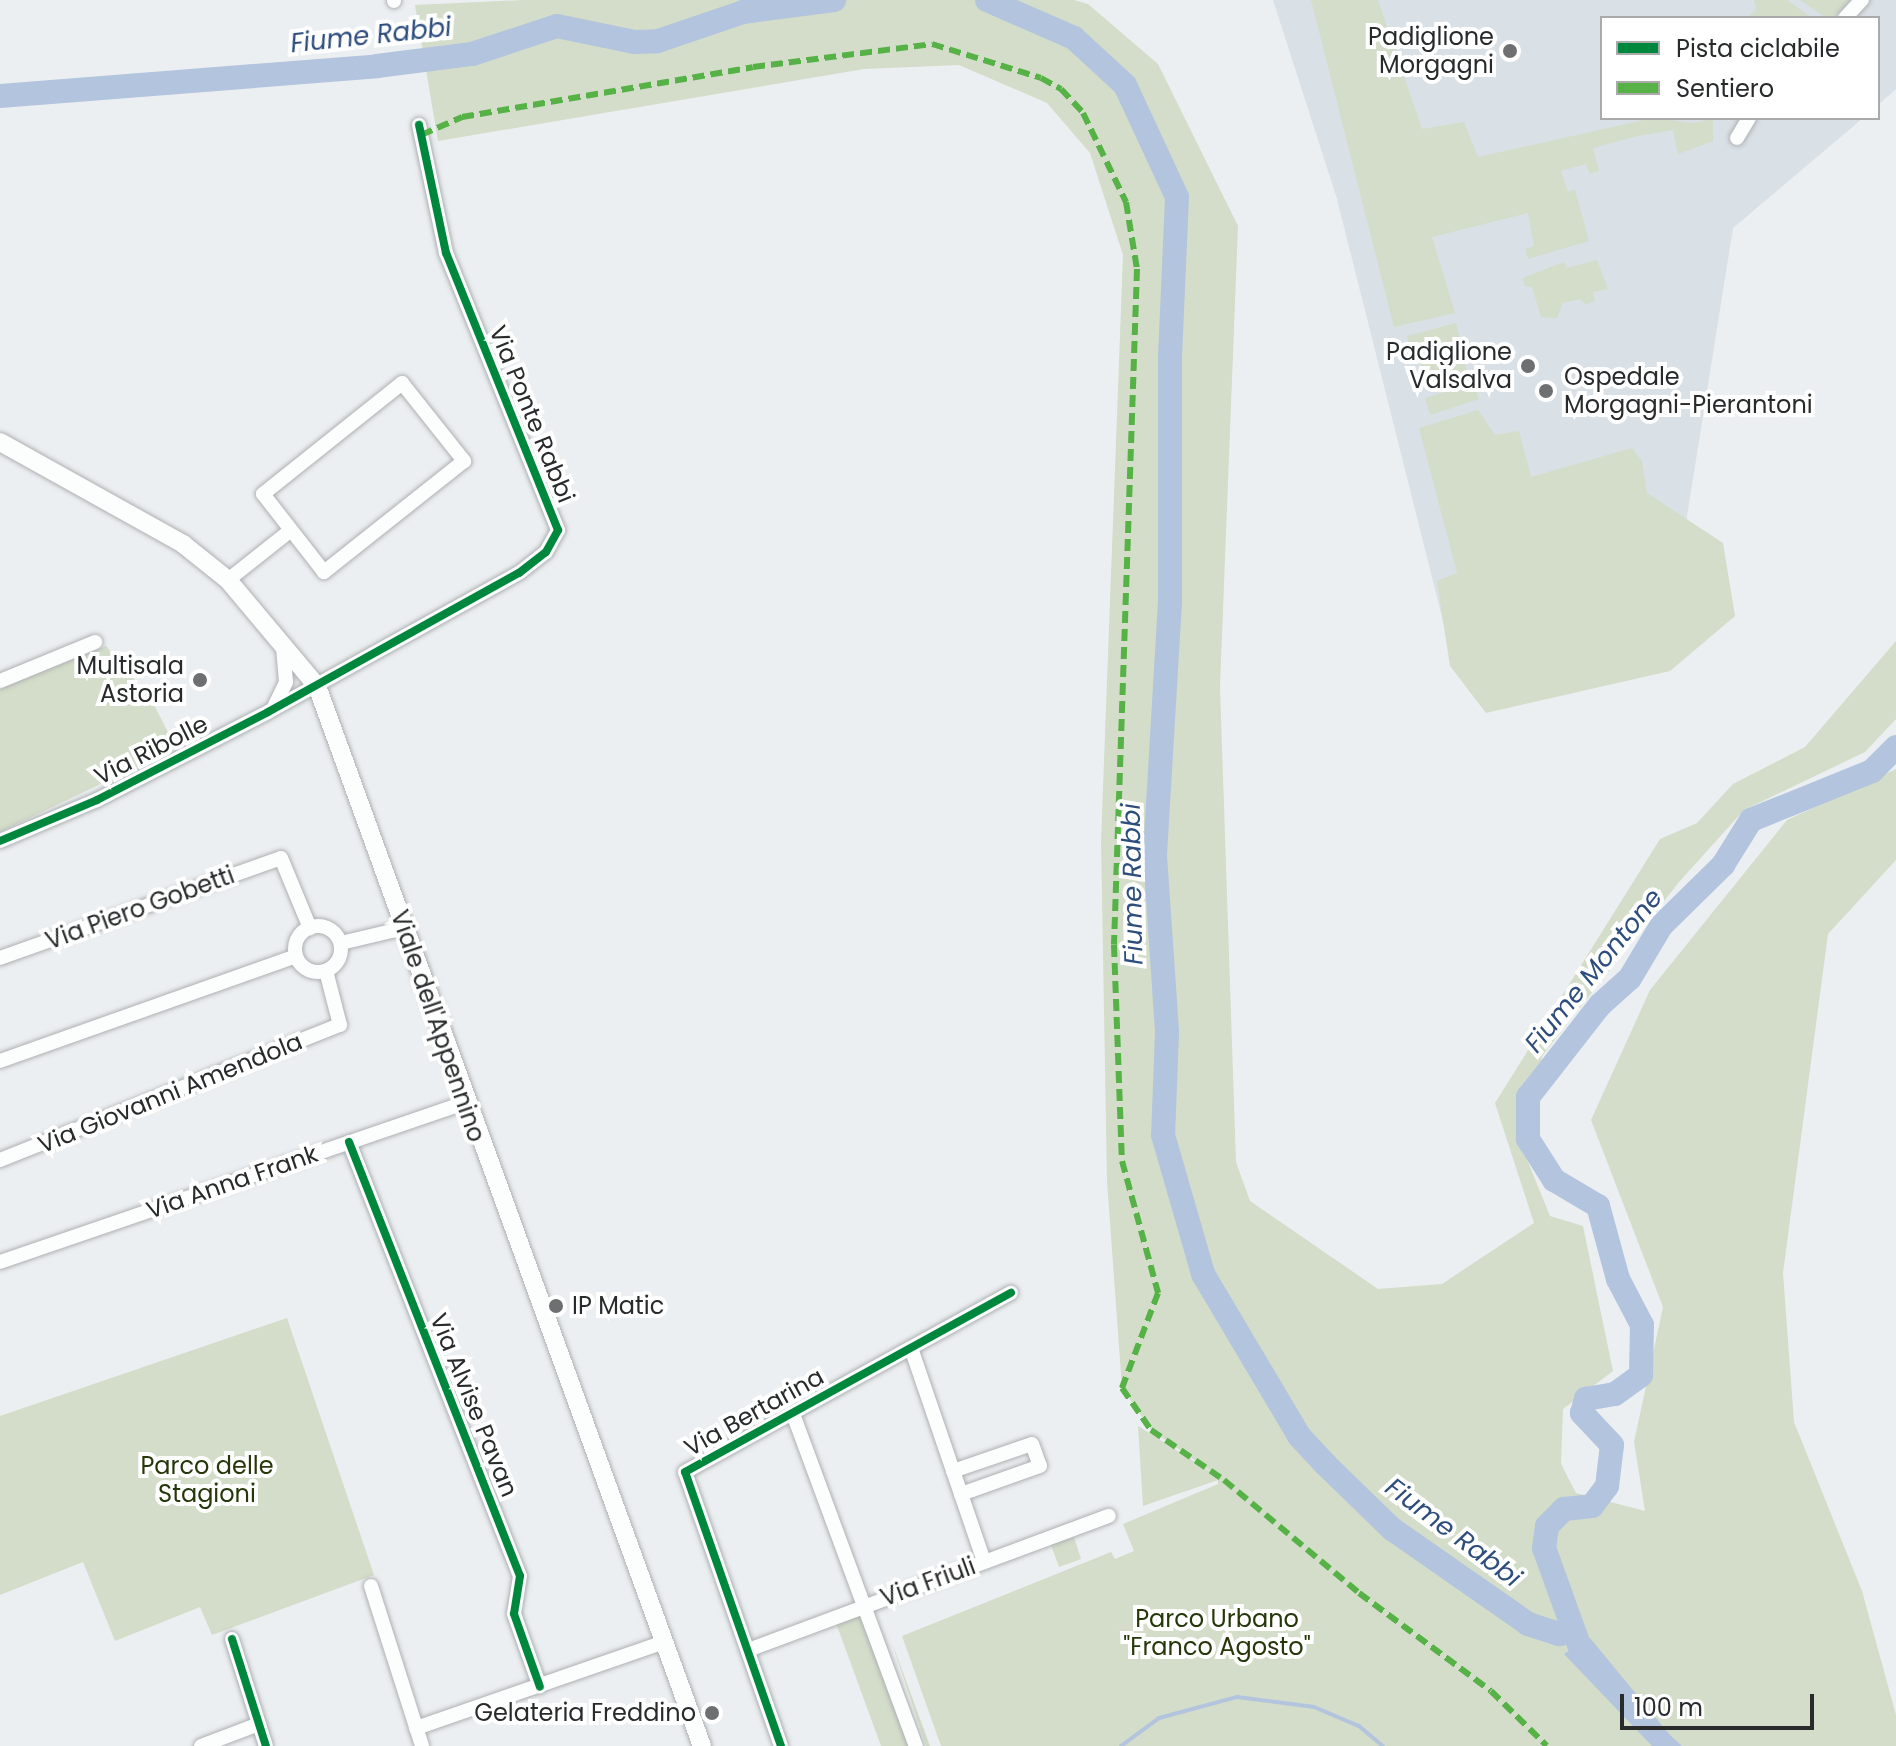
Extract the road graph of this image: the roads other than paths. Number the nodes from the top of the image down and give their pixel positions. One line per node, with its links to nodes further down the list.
1 (1862, 0): 2 (street)
2 (1847, 16)
3 (1748, 120): 5 (street)
4 (419, 125): 12 (street, Via Ponte Rabbi)
5 (1737, 138)
6 (0, 442): 8 (main road, Viale dell'Appennino)
7 (291, 530): 7 (street); 8 (street)
8 (228, 580): 9 (main road, Viale dell'Appennino)
9 (281, 638): 12 (main road, Viale dell'Appennino); 13 (street)
10 (95, 642): 11 (street)
11 (0, 681)
12 (317, 686): 13 (street, Via Ribolle); 16 (main road, Viale dell'Appennino)
13 (273, 710): 14 (street, Via Ribolle)
14 (0, 841)
15 (310, 928): 17 (street); 18 (street); 19 (street, Via Piero Gobetti)
16 (404, 928): 17 (street); 22 (main road, Viale dell'Appennino)
17 (341, 943): 20 (street)
18 (296, 956): 20 (street); 21 (street)
19 (0, 958)
20 (326, 971): 24 (street, Via Giovanni Amendola)
21 (0, 1061)
22 (465, 1103): 23 (street, Via Anna Frank); 36 (main road, Viale dell'Appennino)
23 (349, 1142): 25 (street, Via Anna Frank); 38 (street, Via Alvise Pavan)
24 (0, 1160)
25 (0, 1262)
26 (1011, 1293): 27 (street, Via Bertarina)
27 (911, 1348): 28 (street, Via Bertarina); 29 (street)
28 (793, 1414): 34 (street); 37 (street, Via Bertarina)
29 (953, 1471): 30 (street); 30 (street)
30 (961, 1494): 32 (street)
31 (1109, 1516): 32 (street, Via Friuli)
32 (984, 1561): 34 (street, Via Friuli)
33 (371, 1586): 40 (street)
34 (864, 1605): 37 (street, Via Friuli); 46 (street)
35 (232, 1639): 39 (street)
36 (665, 1642): 38 (street); 41 (main road, Viale dell'Appennino)
37 (748, 1650): 45 (street, Via Bertarina)
38 (540, 1687): 40 (street)
39 (259, 1724): 42 (street); 43 (street)
40 (416, 1728): 44 (street)
41 (698, 1745)
42 (201, 1746)
43 (266, 1746)
44 (422, 1746)
45 (781, 1746)
46 (916, 1746)

